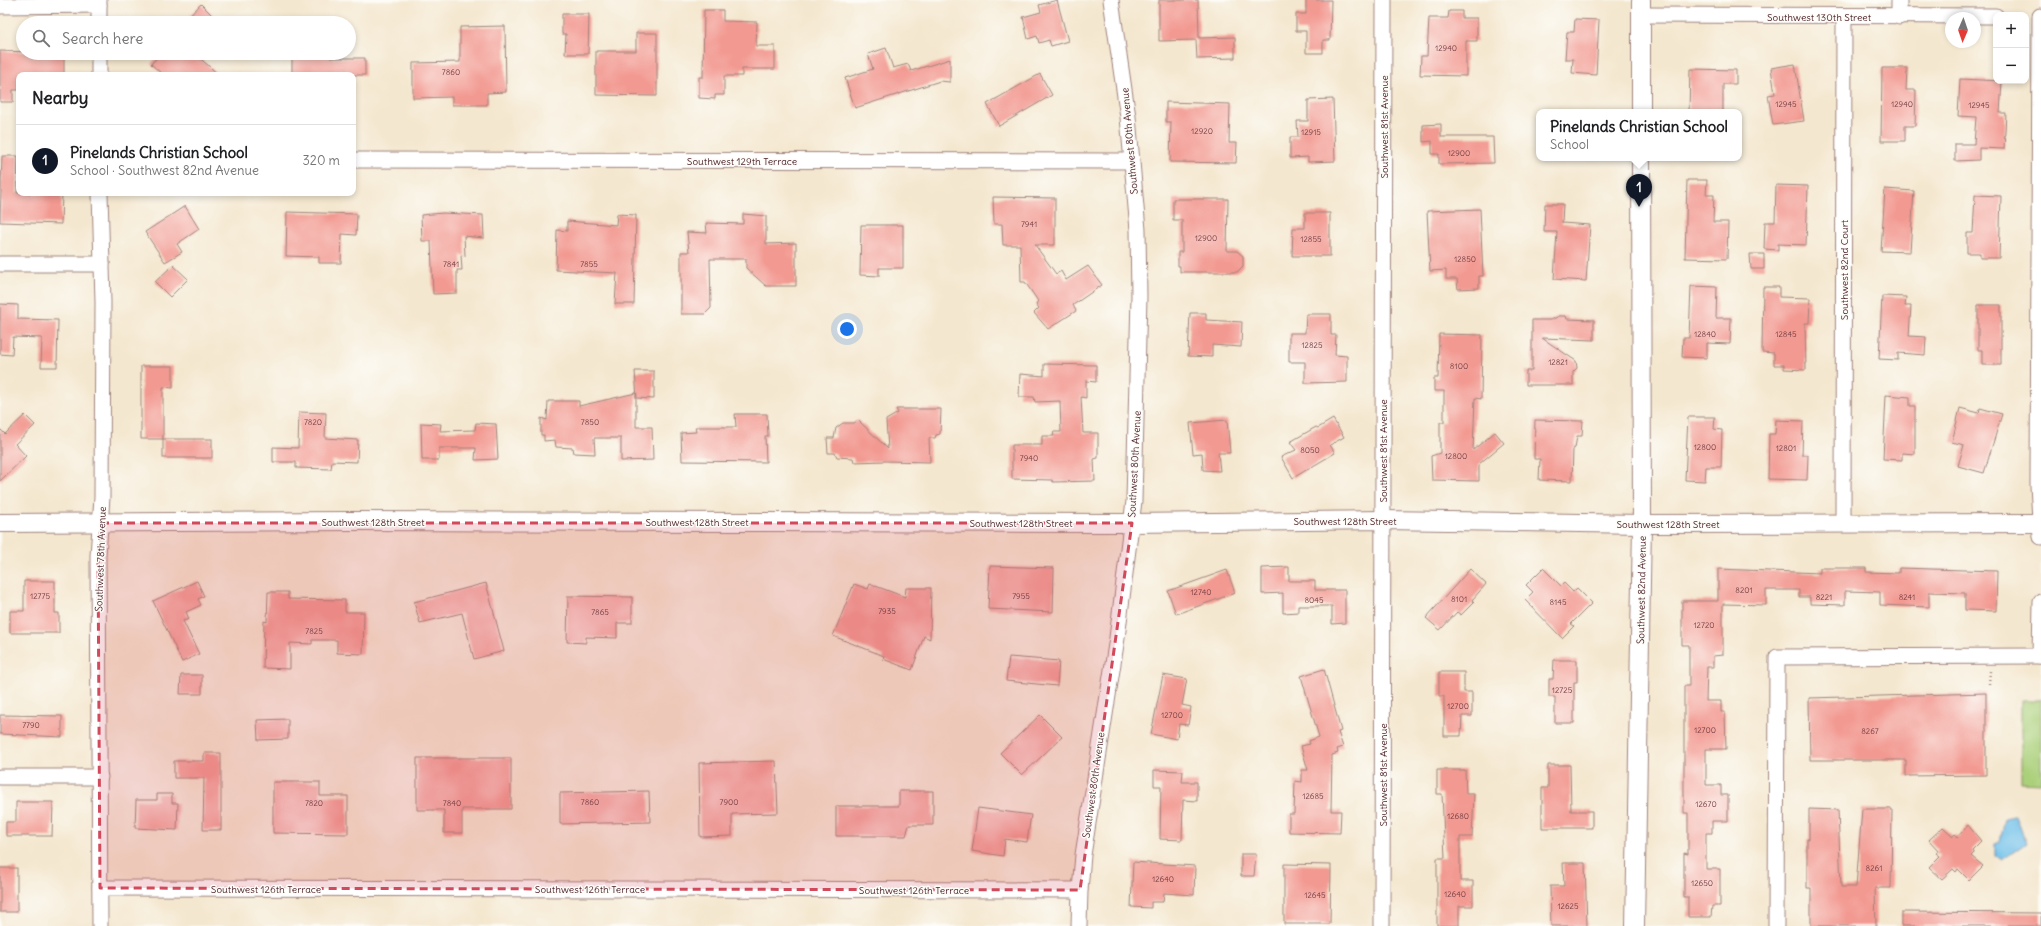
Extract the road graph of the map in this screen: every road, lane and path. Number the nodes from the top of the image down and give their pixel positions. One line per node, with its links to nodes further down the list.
1 (1111, 0): 16 (street, Southwest 80th Avenue)
2 (1384, 0): 21 (street, Southwest 81st Avenue)
3 (1899, 0): 11 (street)
4 (99, 3): 5 (street); 7 (street)
5 (0, 6)
6 (1641, 8): 10 (street, Southwest 130th Street); 14 (street)
7 (99, 16)
8 (1993, 16): 11 (street, Southwest 130th Street)
9 (2036, 16): 27 (street)
10 (1844, 17): 11 (street, Southwest 130th Street); 26 (street, Southwest 82nd Court)
11 (1899, 17)
12 (99, 60): 13 (street)
13 (99, 72)
14 (1641, 109)
15 (356, 160): 16 (street, Southwest 129th Terrace)
16 (1132, 161): 24 (street, Southwest 80th Avenue)
17 (1642, 161): 25 (street, Southwest 82nd Avenue)
18 (100, 196): 20 (street, Southwest 78th Avenue)
19 (0, 264): 20 (street)
20 (102, 264): 23 (street, Southwest 78th Avenue)
21 (1383, 520): 24 (street, Southwest 128th Street); 25 (street, Southwest 128th Street); 36 (street, Southwest 81st Avenue)
22 (0, 523): 23 (street, Southwest 128th Street)
23 (101, 523): 24 (street, Southwest 128th Street); 31 (street, Southwest 78th Avenue)
24 (1132, 523): 33 (street, Southwest 80th Avenue)
25 (1642, 524): 26 (street, Southwest 128th Street); 37 (street, Southwest 82nd Avenue)
26 (1844, 524): 27 (street, Southwest 128th Street)
27 (2041, 528)
28 (2041, 602): 29 (street)
29 (2041, 656): 38 (street)
30 (0, 777): 31 (street)
31 (100, 777): 32 (street, Southwest 78th Avenue)
32 (100, 888): 33 (street, Southwest 126th Terrace); 34 (street, Southwest 78th Avenue)
33 (1080, 890): 35 (street, Southwest 80th Avenue)
34 (100, 926)
35 (1079, 926)
36 (1382, 926)
37 (1635, 926)
38 (1776, 926)

